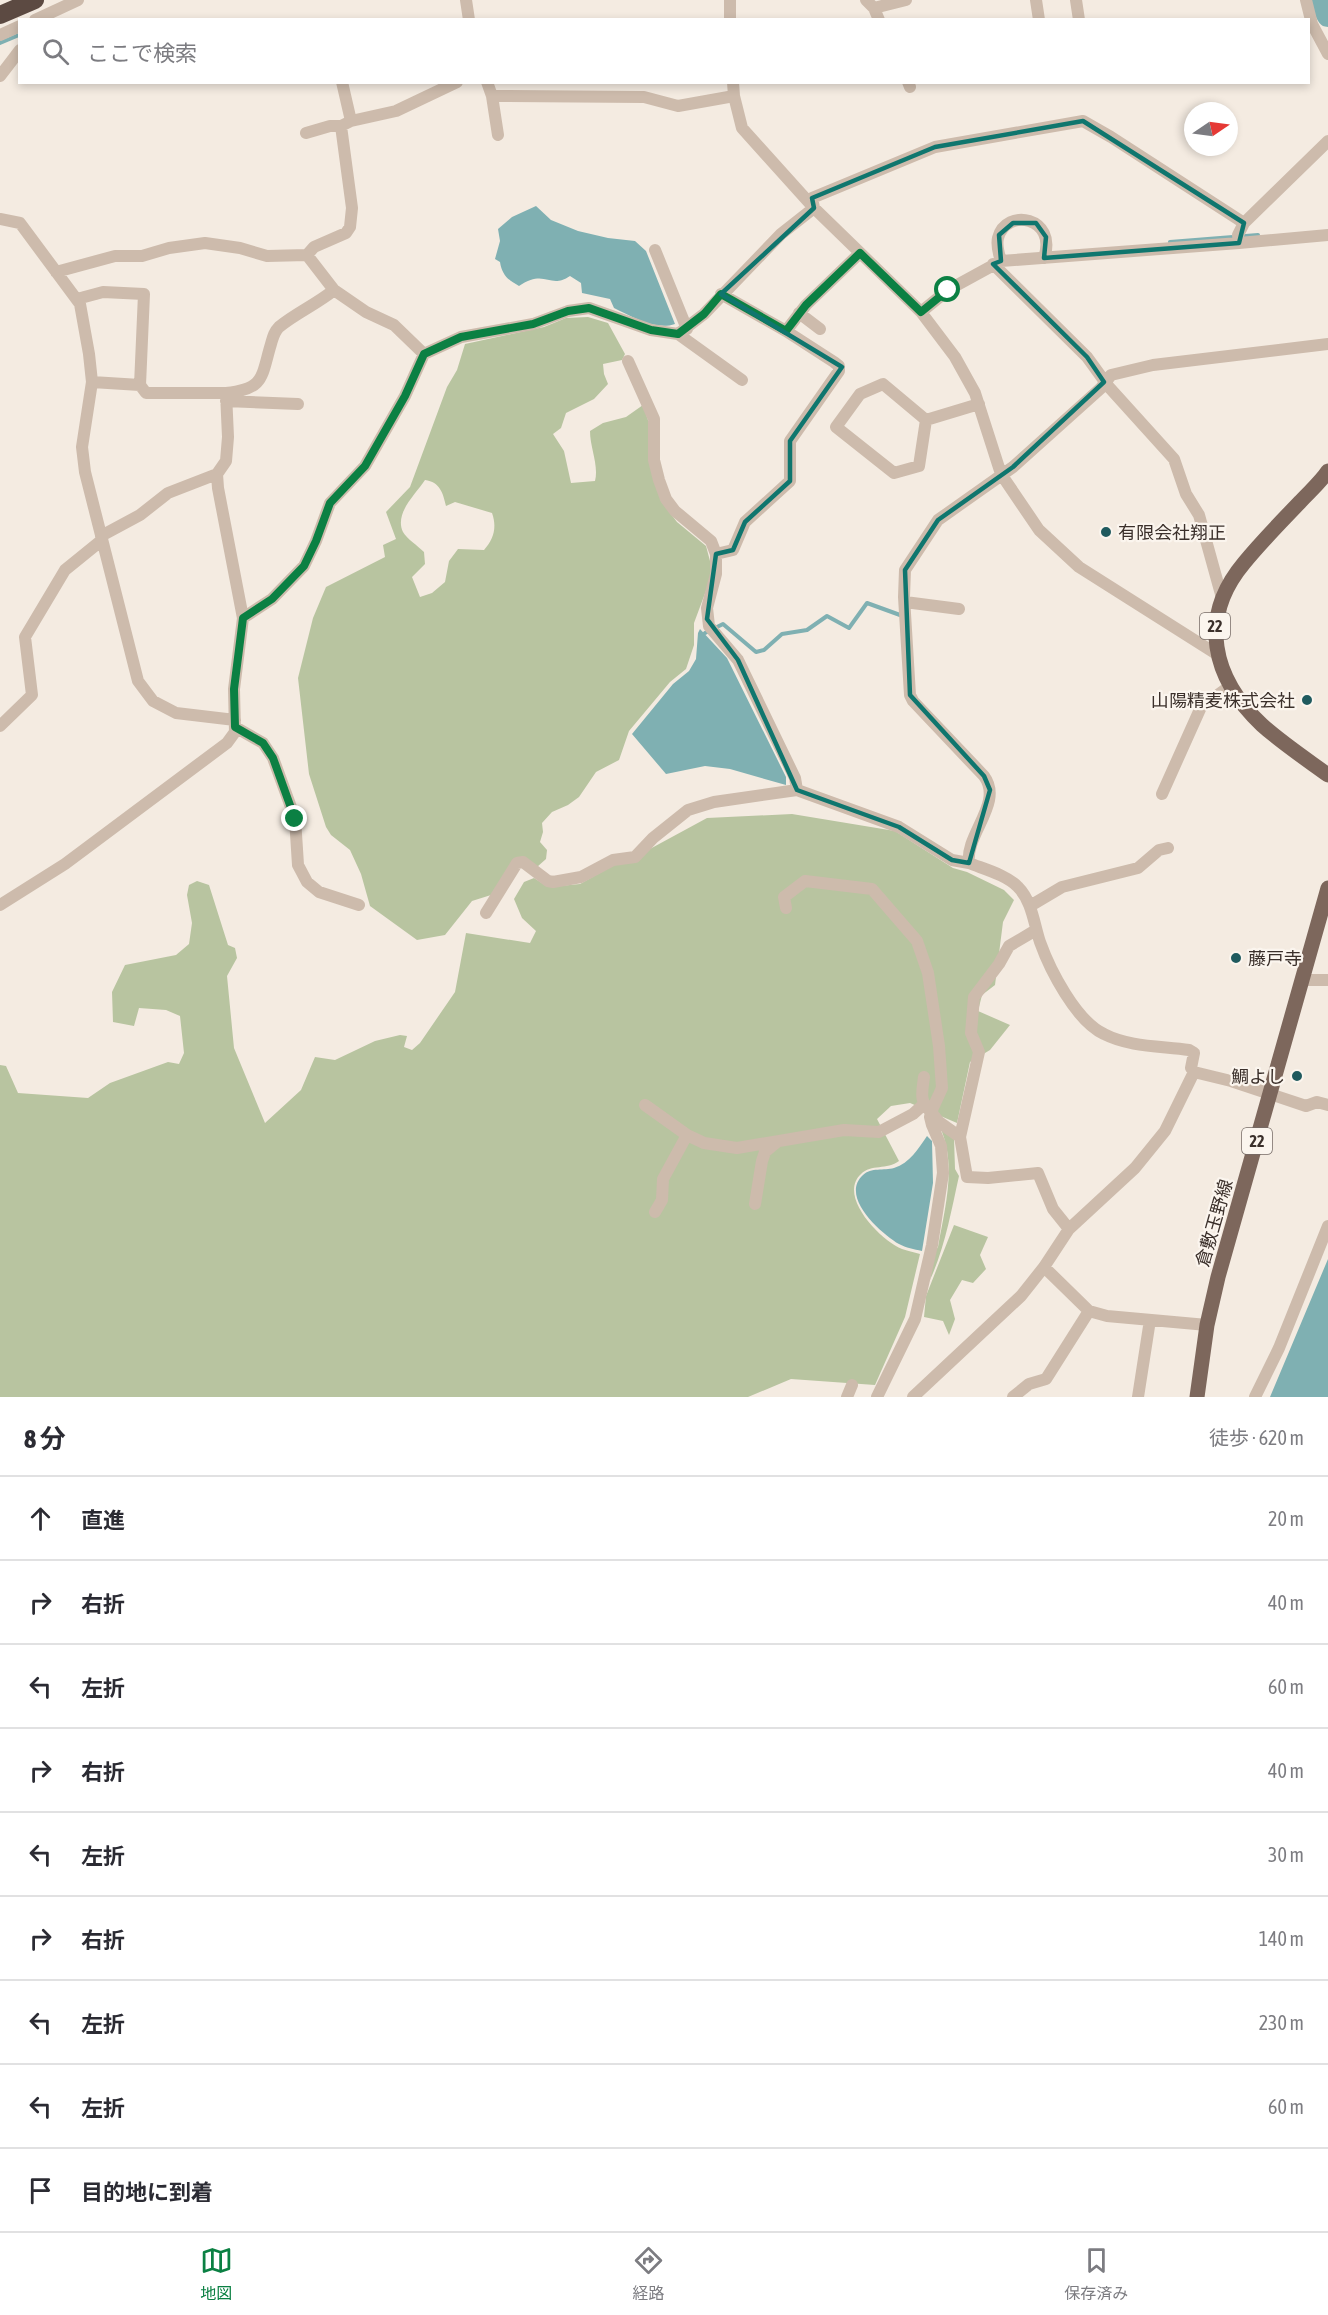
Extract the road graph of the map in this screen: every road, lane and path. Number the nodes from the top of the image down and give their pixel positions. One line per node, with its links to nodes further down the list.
1 (23, 0): 12 (street)
2 (35, 0): 11 (highway, bridge)
3 (78, 0): 13 (street)
4 (466, 0): 14 (street)
5 (730, 0): 15 (street)
6 (906, 0): 10 (street)
7 (1036, 0): 16 (street)
8 (1076, 0): 17 (street)
9 (1306, 0): 21 (street)
10 (873, 9)
11 (0, 15)
12 (32, 18)
13 (38, 18)
14 (469, 18)
15 (730, 18)
16 (1039, 18)
17 (1079, 18)
18 (18, 27): 19 (street)
19 (0, 35)
20 (18, 53): 22 (street)
21 (1328, 54)
22 (0, 76)
23 (342, 84): 29 (street)
24 (453, 84): 29 (street)
25 (488, 84): 27 (street)
26 (733, 84): 28 (street)
27 (492, 96): 28 (street); 31 (street)
28 (734, 96): 33 (street)
29 (346, 124): 30 (street); 40 (street)
30 (306, 133)
31 (498, 135)
32 (1328, 141): 35 (street)
33 (814, 208): 35 (street); 39 (street); 45 (street)
34 (0, 219): 43 (street)
35 (1244, 223): 37 (street)
36 (1328, 235): 37 (street)
37 (1238, 239): 41 (street)
38 (655, 250): 51 (street)
39 (860, 253): 47 (street); 48 (street)
40 (307, 255): 43 (street); 44 (street)
41 (1044, 258): 42 (street); 42 (street)
42 (997, 263): 47 (street); 57 (street)
43 (56, 272): 46 (street)
44 (334, 290): 53 (street); 59 (street)
45 (721, 294): 50 (street); 51 (street)
46 (77, 299): 56 (street); 58 (street)
47 (921, 312): 61 (street)
48 (799, 313): 49 (street); 50 (street)
49 (820, 329)
50 (786, 331): 67 (street)
51 (682, 332): 53 (street); 55 (street)
52 (1328, 344): 57 (street)
53 (424, 354): 71 (street)
54 (628, 361): 67 (street)
55 (742, 380)
56 (92, 382): 58 (street); 66 (street)
57 (1104, 382): 64 (street); 68 (street)
58 (140, 385): 59 (street)
59 (226, 397): 60 (street); 63 (street)
60 (297, 404)
61 (979, 404): 62 (street); 64 (street)
62 (926, 420): 62 (street)
63 (217, 474): 66 (street); 71 (street)
64 (1001, 474): 69 (street); 72 (street)
65 (1327, 475): 68 (main road, 22)
66 (102, 538): 74 (street); 75 (street)
67 (716, 554): 77 (street)
68 (1222, 598): 72 (main road, 22)
69 (908, 603): 70 (street); 80 (street)
70 (959, 609)
71 (243, 618): 74 (street)
72 (1218, 655): 73 (main road, 22)
73 (1230, 686): 76 (main road, 22); 78 (street)
74 (235, 723): 82 (street); 83 (street)
75 (0, 726)
76 (1328, 775)
77 (797, 790): 80 (street); 86 (street)
78 (1162, 794)
79 (1168, 848): 84 (street)
80 (969, 862): 84 (street)
81 (1328, 888): 88 (main road, 倉敷玉野線 / 22)
82 (0, 905)
83 (358, 905)
84 (1030, 906): 87 (street)
85 (786, 908): 95 (street)
86 (486, 913)
87 (1036, 930): 90 (street); 97 (street)
88 (1302, 980): 89 (street); 92 (main road, 倉敷玉野線 / 22)
89 (1328, 980)
90 (1194, 1072): 92 (street); 102 (street)
91 (924, 1077): 95 (street)
92 (1270, 1094): 94 (street); 106 (main road, 倉敷玉野線 / 22)
93 (645, 1105): 96 (street)
94 (1328, 1105)
95 (927, 1109): 97 (street); 98 (street); 107 (street)
96 (687, 1135): 98 (street); 100 (street)
97 (960, 1137): 102 (street)
98 (778, 1141): 99 (street)
99 (755, 1204)
100 (655, 1212)
101 (1328, 1226): 112 (street)
102 (1069, 1229): 103 (street)
103 (1044, 1267): 104 (street); 108 (street)
104 (1089, 1311): 105 (street); 109 (street)
105 (1150, 1320): 106 (street); 110 (street)
106 (1207, 1325): 111 (main road, 倉敷玉野線 / 22)
107 (877, 1397)
108 (913, 1397)
109 (1013, 1397)
110 (1138, 1397)
111 (1197, 1397)
112 (1255, 1397)

